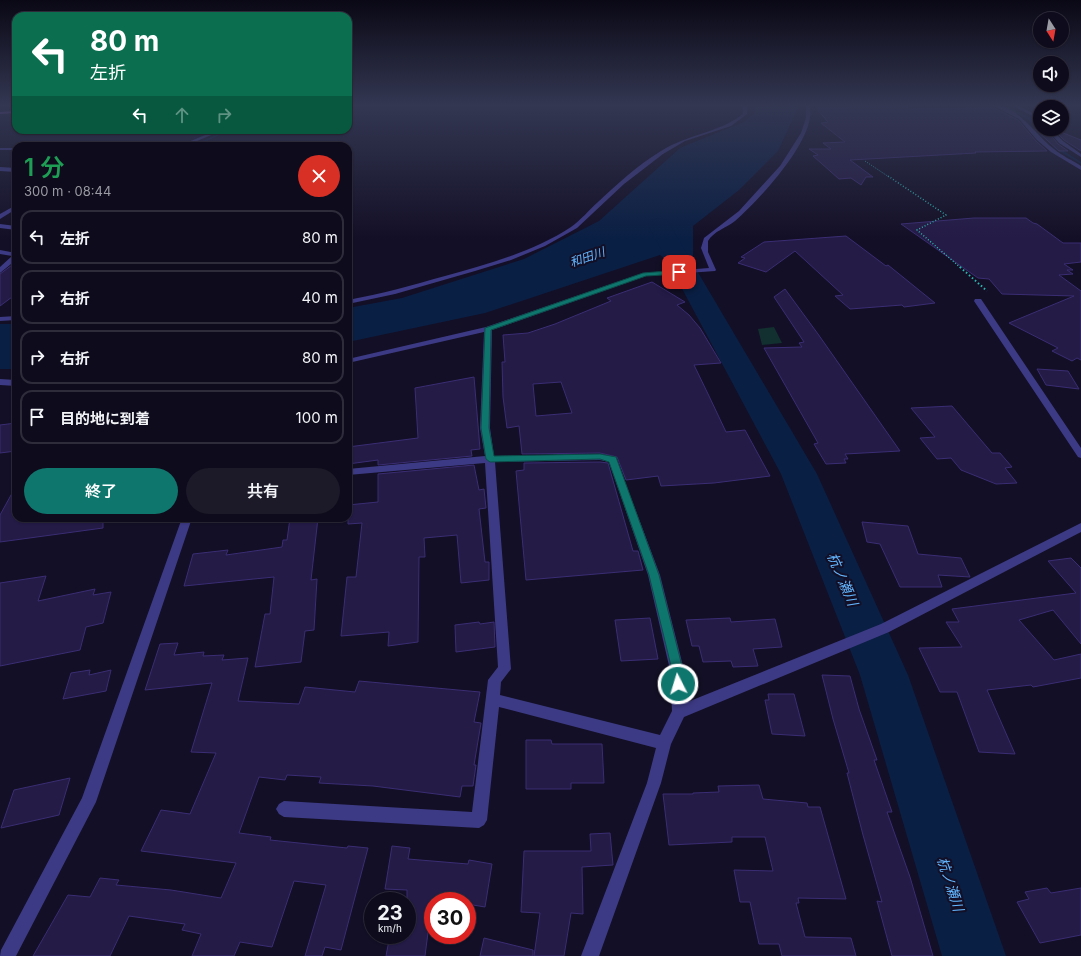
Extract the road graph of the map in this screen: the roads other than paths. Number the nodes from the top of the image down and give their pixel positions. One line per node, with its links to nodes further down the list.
1 (666, 150): 18 (street)
2 (794, 150): 22 (street)
3 (1051, 150): 6 (street)
4 (1072, 150): 5 (street)
5 (1081, 156)
6 (1081, 168)
7 (0, 169): 8 (street)
8 (10, 170): 9 (street)
9 (0, 175)
10 (12, 210): 11 (street)
11 (0, 217)
12 (0, 226): 13 (street)
13 (12, 228)
14 (0, 252): 15 (street)
15 (12, 255)
16 (12, 260): 17 (street)
17 (0, 271)
18 (352, 301)
19 (978, 301): 26 (street)
20 (0, 318): 21 (street)
21 (12, 318)
22 (488, 329): 23 (street); 27 (street)
23 (352, 360)
24 (0, 382): 25 (street)
25 (12, 383)
26 (1081, 455)
27 (490, 459): 28 (street); 31 (street); 32 (street)
28 (352, 472)
29 (186, 522): 35 (street)
30 (1081, 527): 32 (street)
31 (494, 699): 33 (street); 34 (street)
32 (679, 712): 33 (street)
33 (664, 743): 36 (street)
34 (284, 809)
35 (7, 956)
36 (590, 956)

